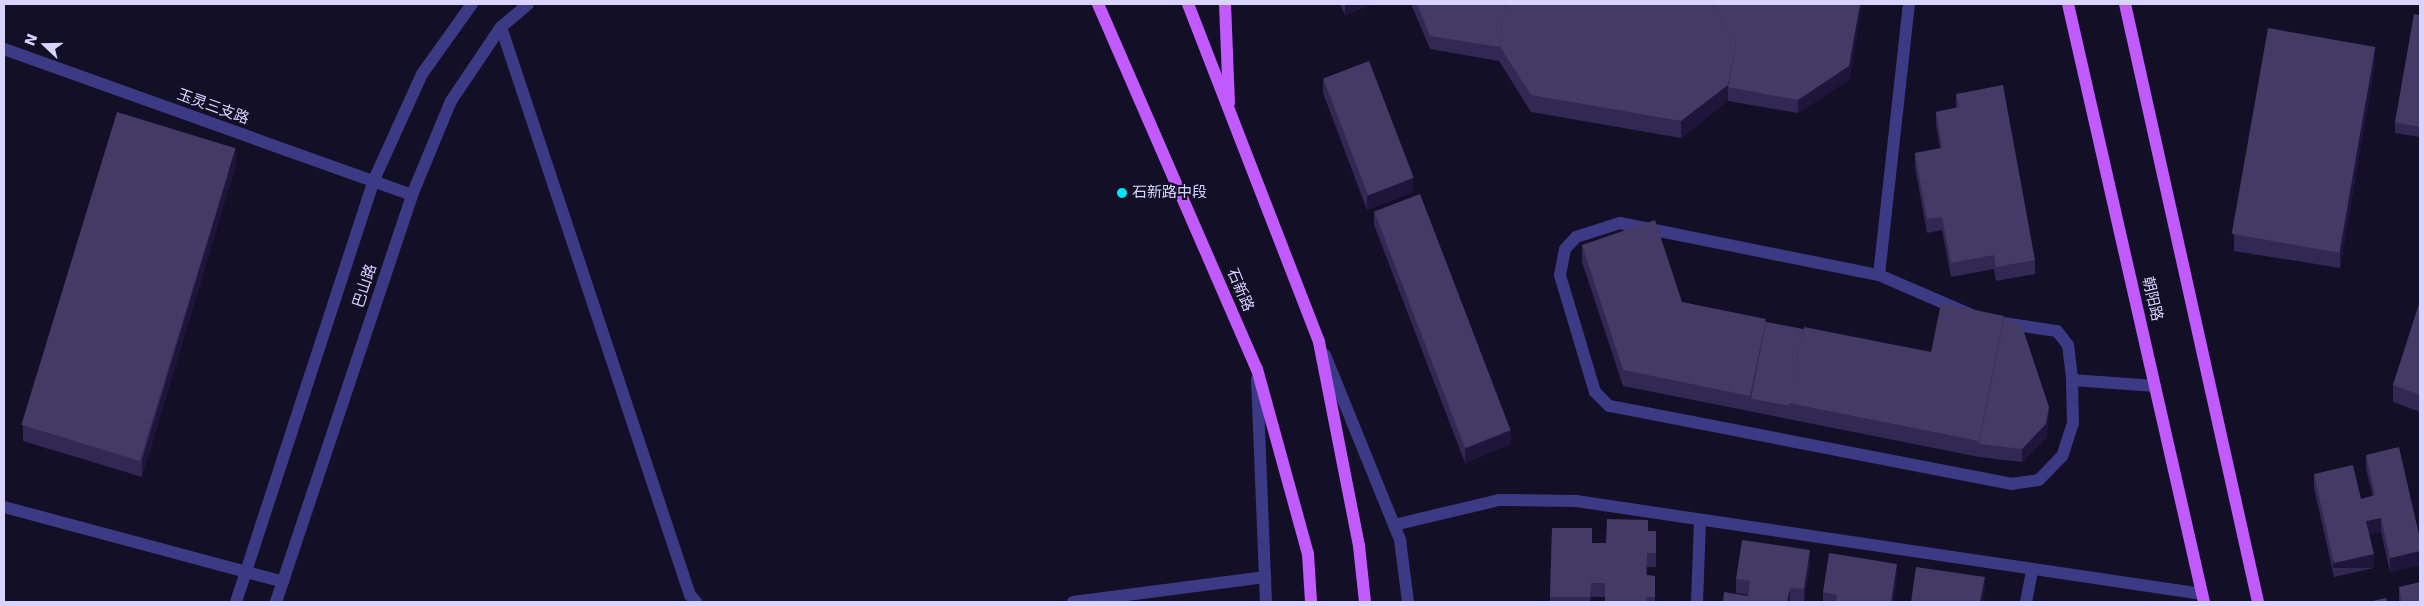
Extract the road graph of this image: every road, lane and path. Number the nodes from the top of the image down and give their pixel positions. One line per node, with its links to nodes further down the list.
1 (472, 4): 12 (street, 巴山路)
2 (528, 4): 9 (street, 巴山路)
3 (1098, 4): 16 (main road, 石新路)
4 (1188, 4): 11 (main road)
5 (1225, 4): 11 (main road)
6 (1909, 4): 14 (street)
7 (2068, 4): 18 (main road, 朝阳路)
8 (2125, 4): 37 (main road)
9 (500, 26): 13 (street, 巴山路); 29 (street)
10 (4, 49): 12 (street, 玉灵三支路)
11 (1229, 113): 15 (main road)
12 (373, 182): 13 (street, 玉灵三支路); 23 (street, 巴山路)
13 (412, 195): 25 (street, 巴山路)
14 (1879, 275): 17 (street); 17 (street)
15 (1319, 342): 21 (street); 33 (main road)
16 (1257, 369): 24 (street); 32 (main road, 石新路)
17 (2072, 380): 18 (street)
18 (2155, 386): 26 (main road, 朝阳路)
19 (4, 507): 23 (street)
20 (1700, 520): 21 (street); 22 (street); 35 (street)
21 (1394, 526): 34 (street)
22 (2032, 571): 26 (street); 36 (street)
23 (246, 572): 25 (street); 27 (street, 巴山路)
24 (1265, 577): 30 (street); 31 (street)
25 (283, 582): 28 (street, 巴山路)
26 (2203, 598)
27 (236, 602)
28 (276, 602)
29 (696, 602)
30 (1073, 602)
31 (1266, 602)
32 (1311, 602)
33 (1365, 602)
34 (1408, 602)
35 (1697, 602)
36 (2026, 602)
37 (2258, 602)

